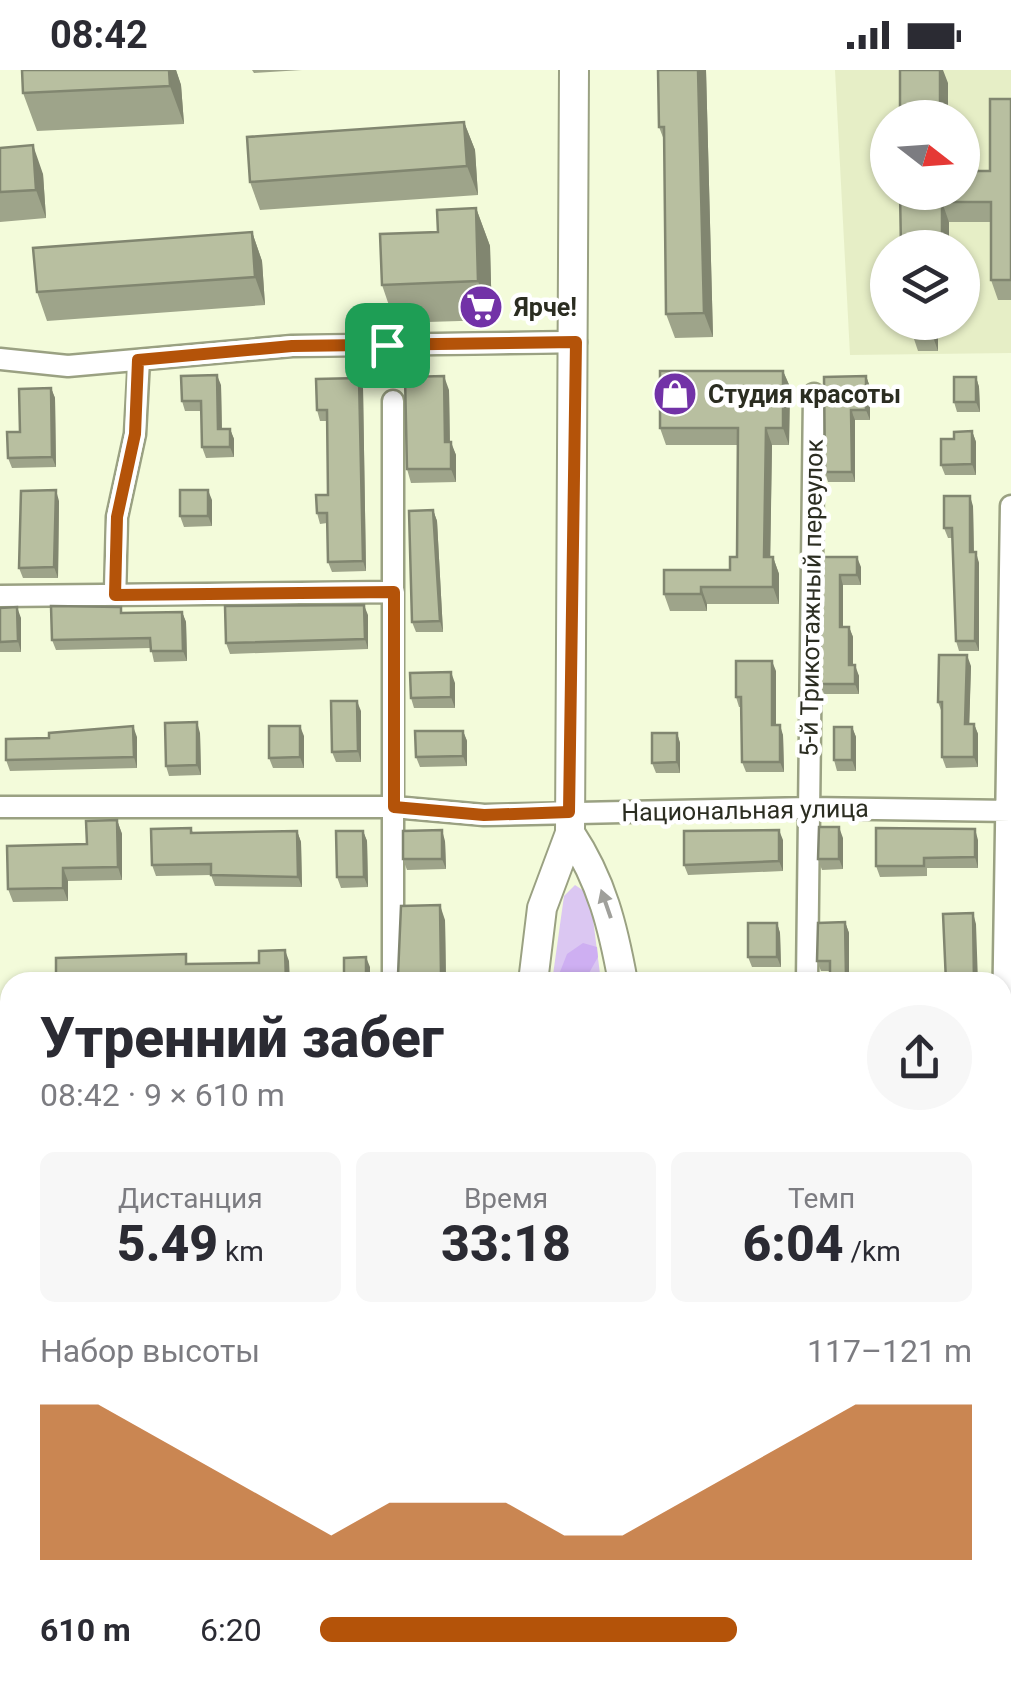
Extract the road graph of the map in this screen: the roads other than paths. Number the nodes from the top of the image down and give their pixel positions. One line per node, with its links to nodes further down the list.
1 (574, 70): 2 (main road)
2 (576, 342): 4 (street); 15 (main road)
3 (0, 359): 4 (street)
4 (138, 360): 9 (street)
5 (814, 394): 13 (street, 5-й Трикотажный переулок)
6 (393, 401): 8 (street)
7 (1011, 506): 14 (street)
8 (394, 592): 9 (street); 12 (street)
9 (115, 595): 10 (street)
10 (0, 596)
11 (0, 807): 12 (street, Национальная улица)
12 (394, 807): 15 (street, Национальная улица); 16 (street)
13 (809, 808): 14 (street, Национальная улица); 15 (street, Национальная улица); 19 (street, 5-й Трикотажный переулок)
14 (1009, 810): 20 (street)
15 (570, 823): 17 (main road); 18 (main road, one-way to 15)
16 (393, 972)
17 (534, 972)
18 (620, 972)
19 (807, 972)
20 (1005, 972)

